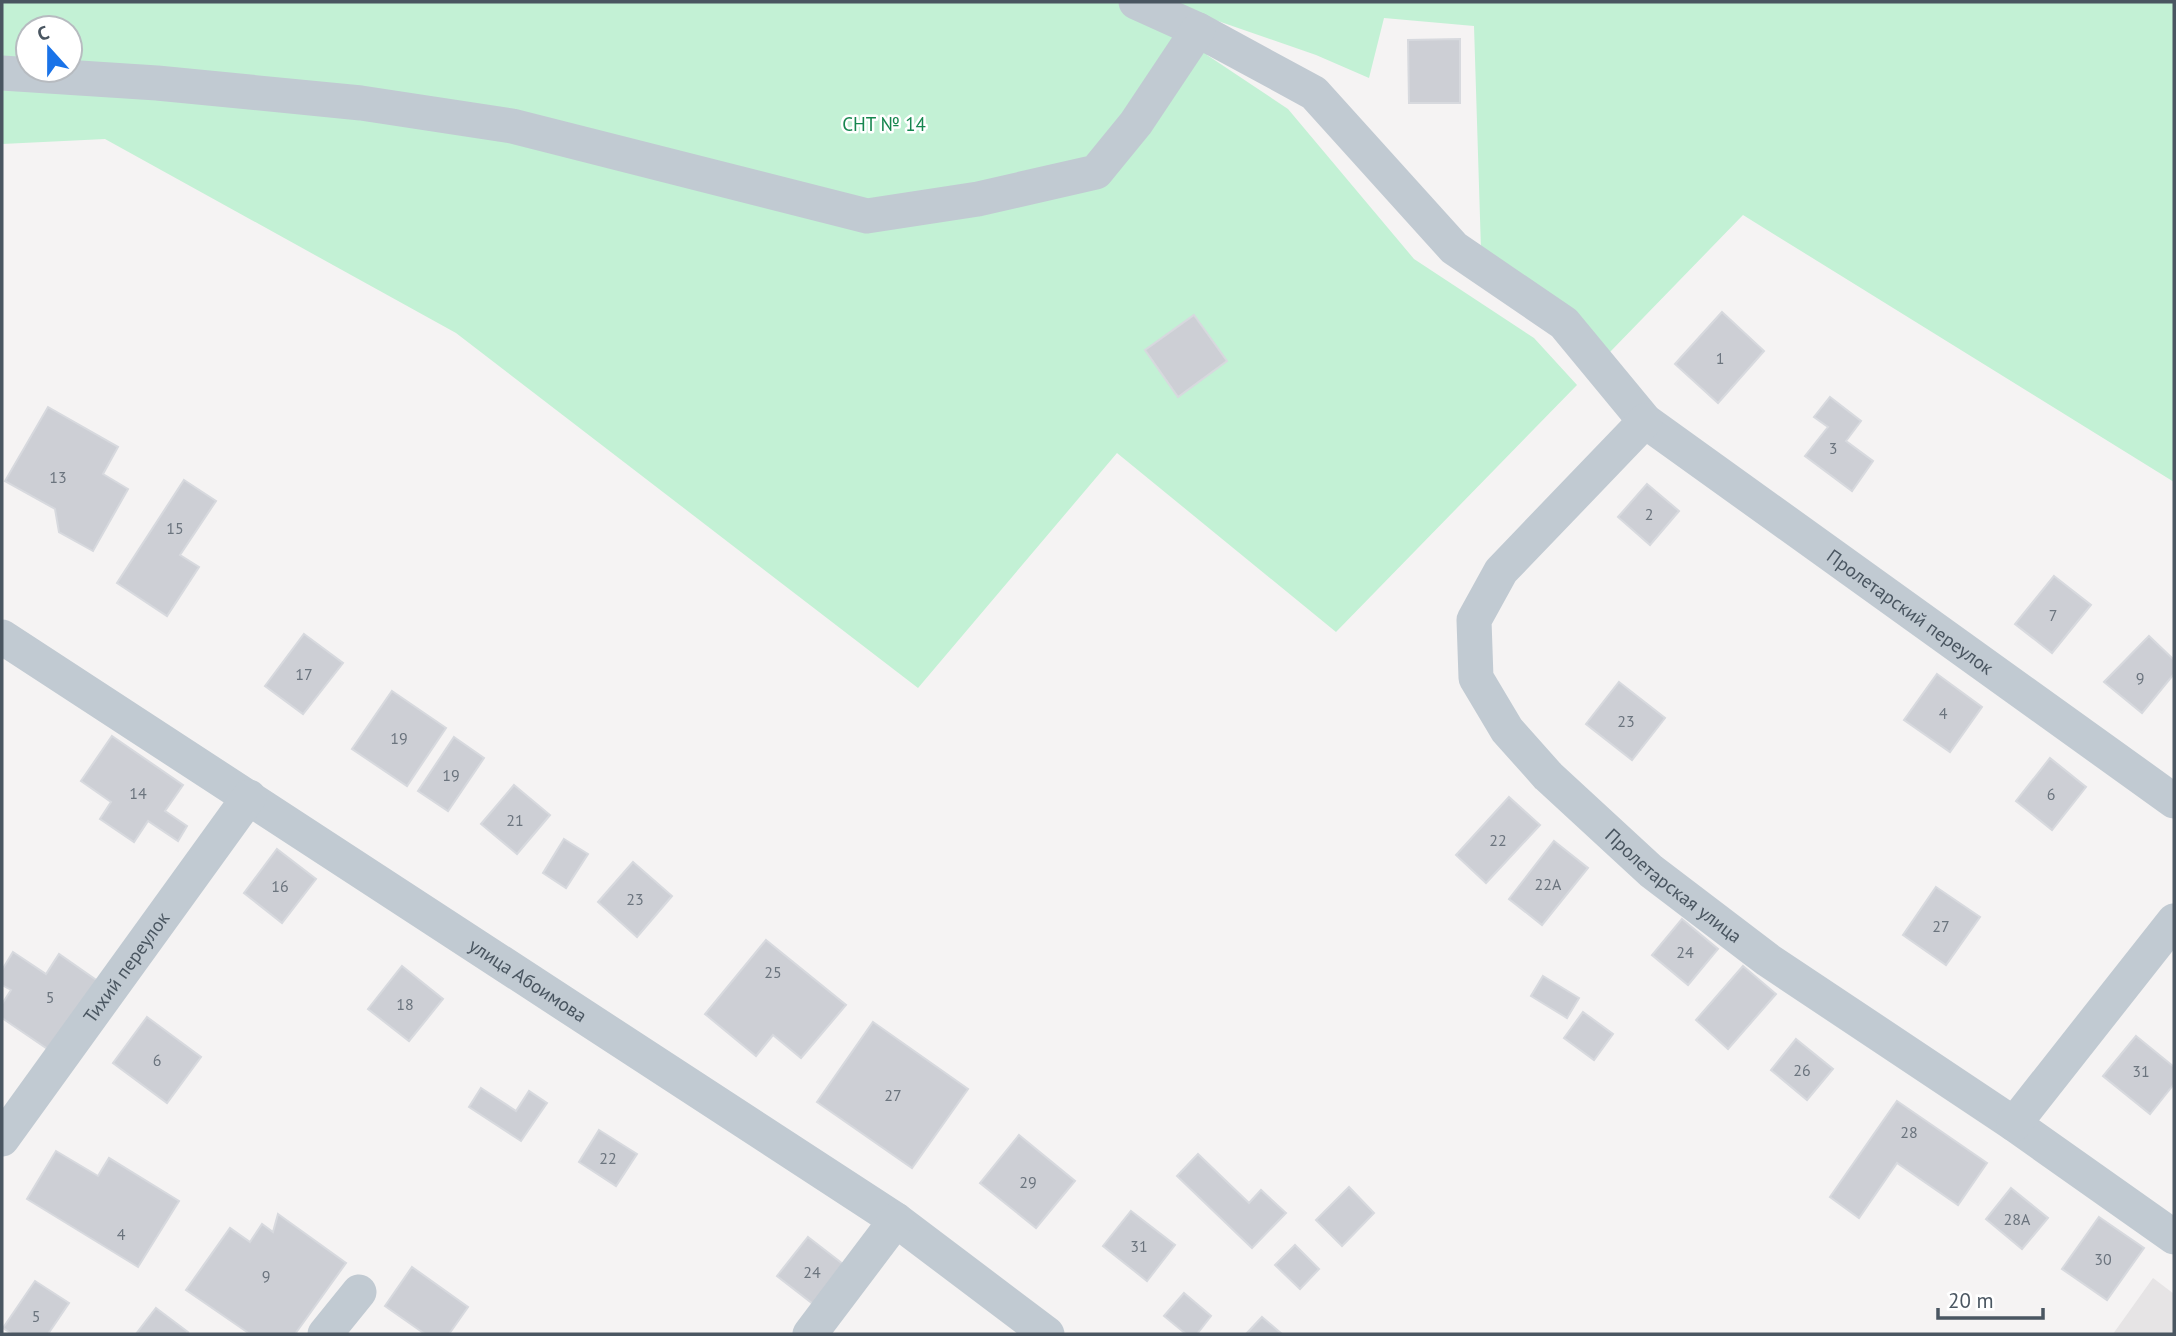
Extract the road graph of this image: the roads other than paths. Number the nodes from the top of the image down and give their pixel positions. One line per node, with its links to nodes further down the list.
1 (1136, 2): 2 (street, Пролетарский переулок)
2 (1198, 30): 3 (street); 4 (street, Пролетарский переулок)
3 (2, 73)
4 (1645, 421): 7 (street, Пролетарский переулок); 9 (street, Пролетарская улица)
5 (2, 637): 6 (street, улица Абоимова)
6 (249, 797): 10 (street, Тихий переулок); 11 (street, улица Абоимова)
7 (2174, 801)
8 (2174, 921): 9 (street)
9 (2014, 1124): 12 (street, Пролетарская улица)
10 (2, 1139)
11 (896, 1220): 15 (street); 16 (street, улица Абоимова)
12 (2174, 1237)
13 (359, 1292): 14 (street)
14 (325, 1334)
15 (810, 1334)
16 (1047, 1334)

